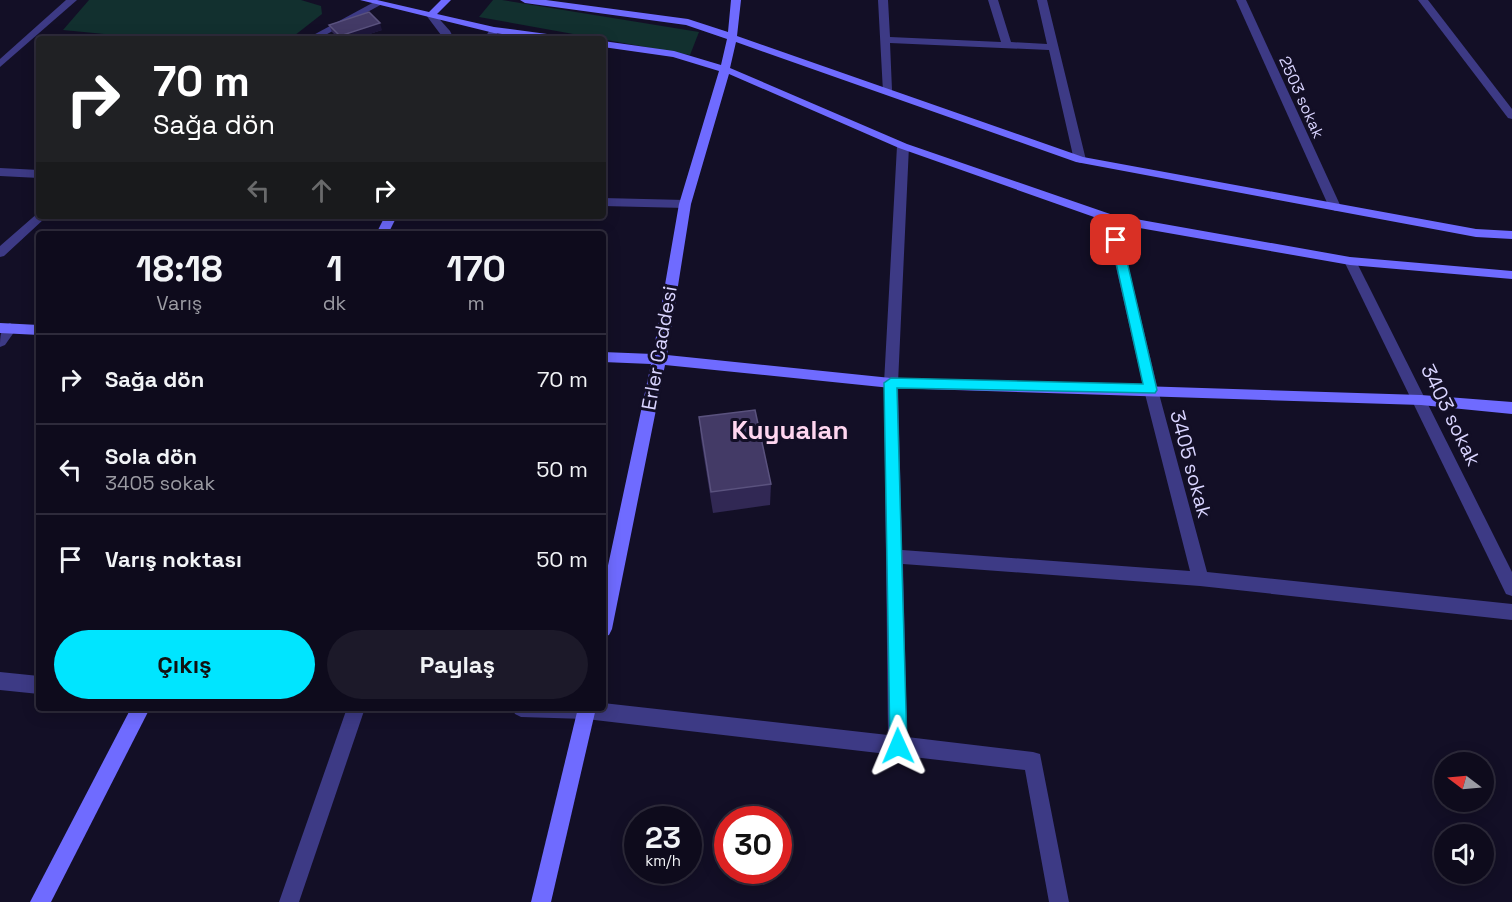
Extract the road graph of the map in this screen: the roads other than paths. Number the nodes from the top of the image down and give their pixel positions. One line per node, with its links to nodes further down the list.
1 (72, 0): 14 (street)
2 (364, 0): 11 (main road)
3 (446, 0): 12 (main road)
4 (525, 0): 18 (main road)
5 (736, 0): 18 (main road, Erler Caddesi)
6 (883, 0): 20 (street)
7 (993, 0): 22 (street)
8 (1042, 0): 23 (street)
9 (1241, 0): 34 (street, 2503 sokak)
10 (1423, 0): 27 (street)
11 (379, 3): 12 (main road); 15 (street)
12 (432, 15): 13 (main road); 16 (street)
13 (492, 34): 17 (main road)
14 (37, 36)
15 (317, 36)
16 (448, 36)
17 (520, 36)
18 (732, 37): 25 (main road, Erler Caddesi); 26 (main road)
19 (34, 39): 24 (street)
20 (885, 40): 22 (street); 26 (street)
21 (606, 44): 25 (main road)
22 (1007, 45): 23 (street)
23 (1053, 47): 29 (street)
24 (0, 64)
25 (725, 69): 28 (main road); 33 (main road, Erler Caddesi)
26 (887, 90): 29 (main road)
27 (1512, 116)
28 (903, 146): 36 (main road); 46 (street)
29 (1080, 160): 34 (main road)
30 (0, 172): 31 (street)
31 (36, 174)
32 (606, 201): 33 (street)
33 (685, 204): 45 (main road, Erler Caddesi)
34 (1335, 207): 37 (main road)
35 (37, 219): 38 (street)
36 (1111, 219): 39 (main road); 47 (street, 3405 sokak)
37 (1512, 235)
38 (0, 253)
39 (1350, 261): 40 (main road); 48 (street, 3403 sokak)
40 (1512, 275)
41 (5, 328): 42 (main road); 43 (street)
42 (36, 330)
43 (0, 342)
44 (606, 357): 45 (main road)
45 (659, 359): 46 (main road); 54 (main road, Erler Caddesi)
46 (891, 383): 47 (main road); 50 (street)
47 (1151, 390): 48 (main road); 51 (street, 3405 sokak)
48 (1421, 400): 49 (main road); 52 (street, 3403 sokak)
49 (1512, 408)
50 (894, 556): 51 (street); 61 (street)
51 (1200, 579): 53 (street)
52 (1512, 589)
53 (1512, 612)
54 (606, 615)
55 (0, 681): 56 (street)
56 (36, 685)
57 (139, 711): 62 (main road)
58 (355, 711): 63 (street)
59 (586, 711): 64 (main road)
60 (603, 711): 61 (street)
61 (898, 746): 65 (street)
62 (40, 902)
63 (289, 902)
64 (541, 902)
65 (1059, 902)

